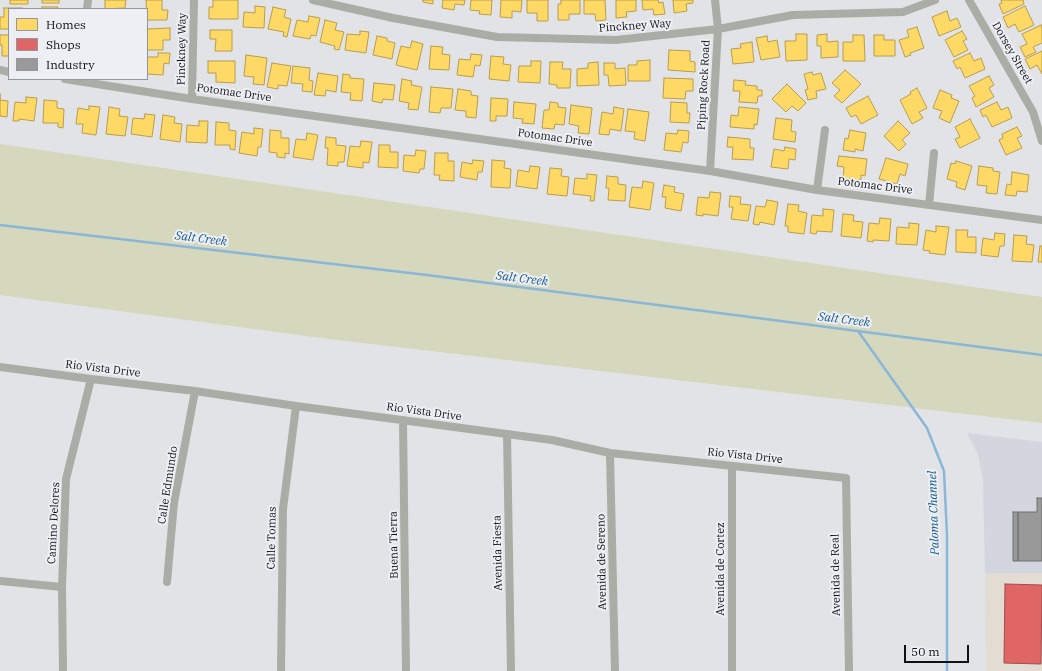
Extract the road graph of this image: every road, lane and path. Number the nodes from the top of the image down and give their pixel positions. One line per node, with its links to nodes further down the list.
1 (194, 0): 8 (street, Pinckney Way)
2 (313, 0): 6 (street, Pinckney Way)
3 (715, 0): 6 (street, Piping Rock Road)
4 (935, 0): 6 (street, Pinckney Way)
5 (969, 0): 10 (street, Dorsey Street)
6 (718, 29): 12 (street, Piping Rock Road)
7 (86, 80): 8 (street, Potomac Drive)
8 (192, 99): 12 (street, Potomac Drive)
9 (825, 130): 13 (street)
10 (1042, 141)
11 (934, 153): 14 (street)
12 (710, 171): 13 (street, Potomac Drive)
13 (817, 190): 14 (street, Potomac Drive)
14 (929, 204): 15 (street, Potomac Drive)
15 (1042, 220)
16 (0, 367): 17 (street, Rio Vista Drive)
17 (91, 379): 18 (street, Rio Vista Drive); 27 (street, Camino Delores)
18 (195, 391): 19 (street, Rio Vista Drive); 26 (street, Calle Edmundo)
19 (296, 406): 20 (street, Rio Vista Drive); 29 (street, Calle Tomas)
20 (403, 420): 21 (street, Rio Vista Drive); 30 (street, Buena Tierra)
21 (507, 434): 22 (street, Rio Vista Drive); 31 (street, Avenida Fiesta)
22 (610, 454): 23 (street, Rio Vista Drive); 32 (street, Avenida de Sereno)
23 (732, 466): 24 (street, Rio Vista Drive); 33 (street, Avenida de Cortez)
24 (846, 478): 34 (street, Avenida de Real)
25 (0, 581): 27 (street)
26 (167, 582)
27 (62, 587): 28 (street, Camino Delores)
28 (63, 671)
29 (281, 671)
30 (406, 671)
31 (511, 671)
32 (615, 671)
33 (732, 671)
34 (849, 671)

